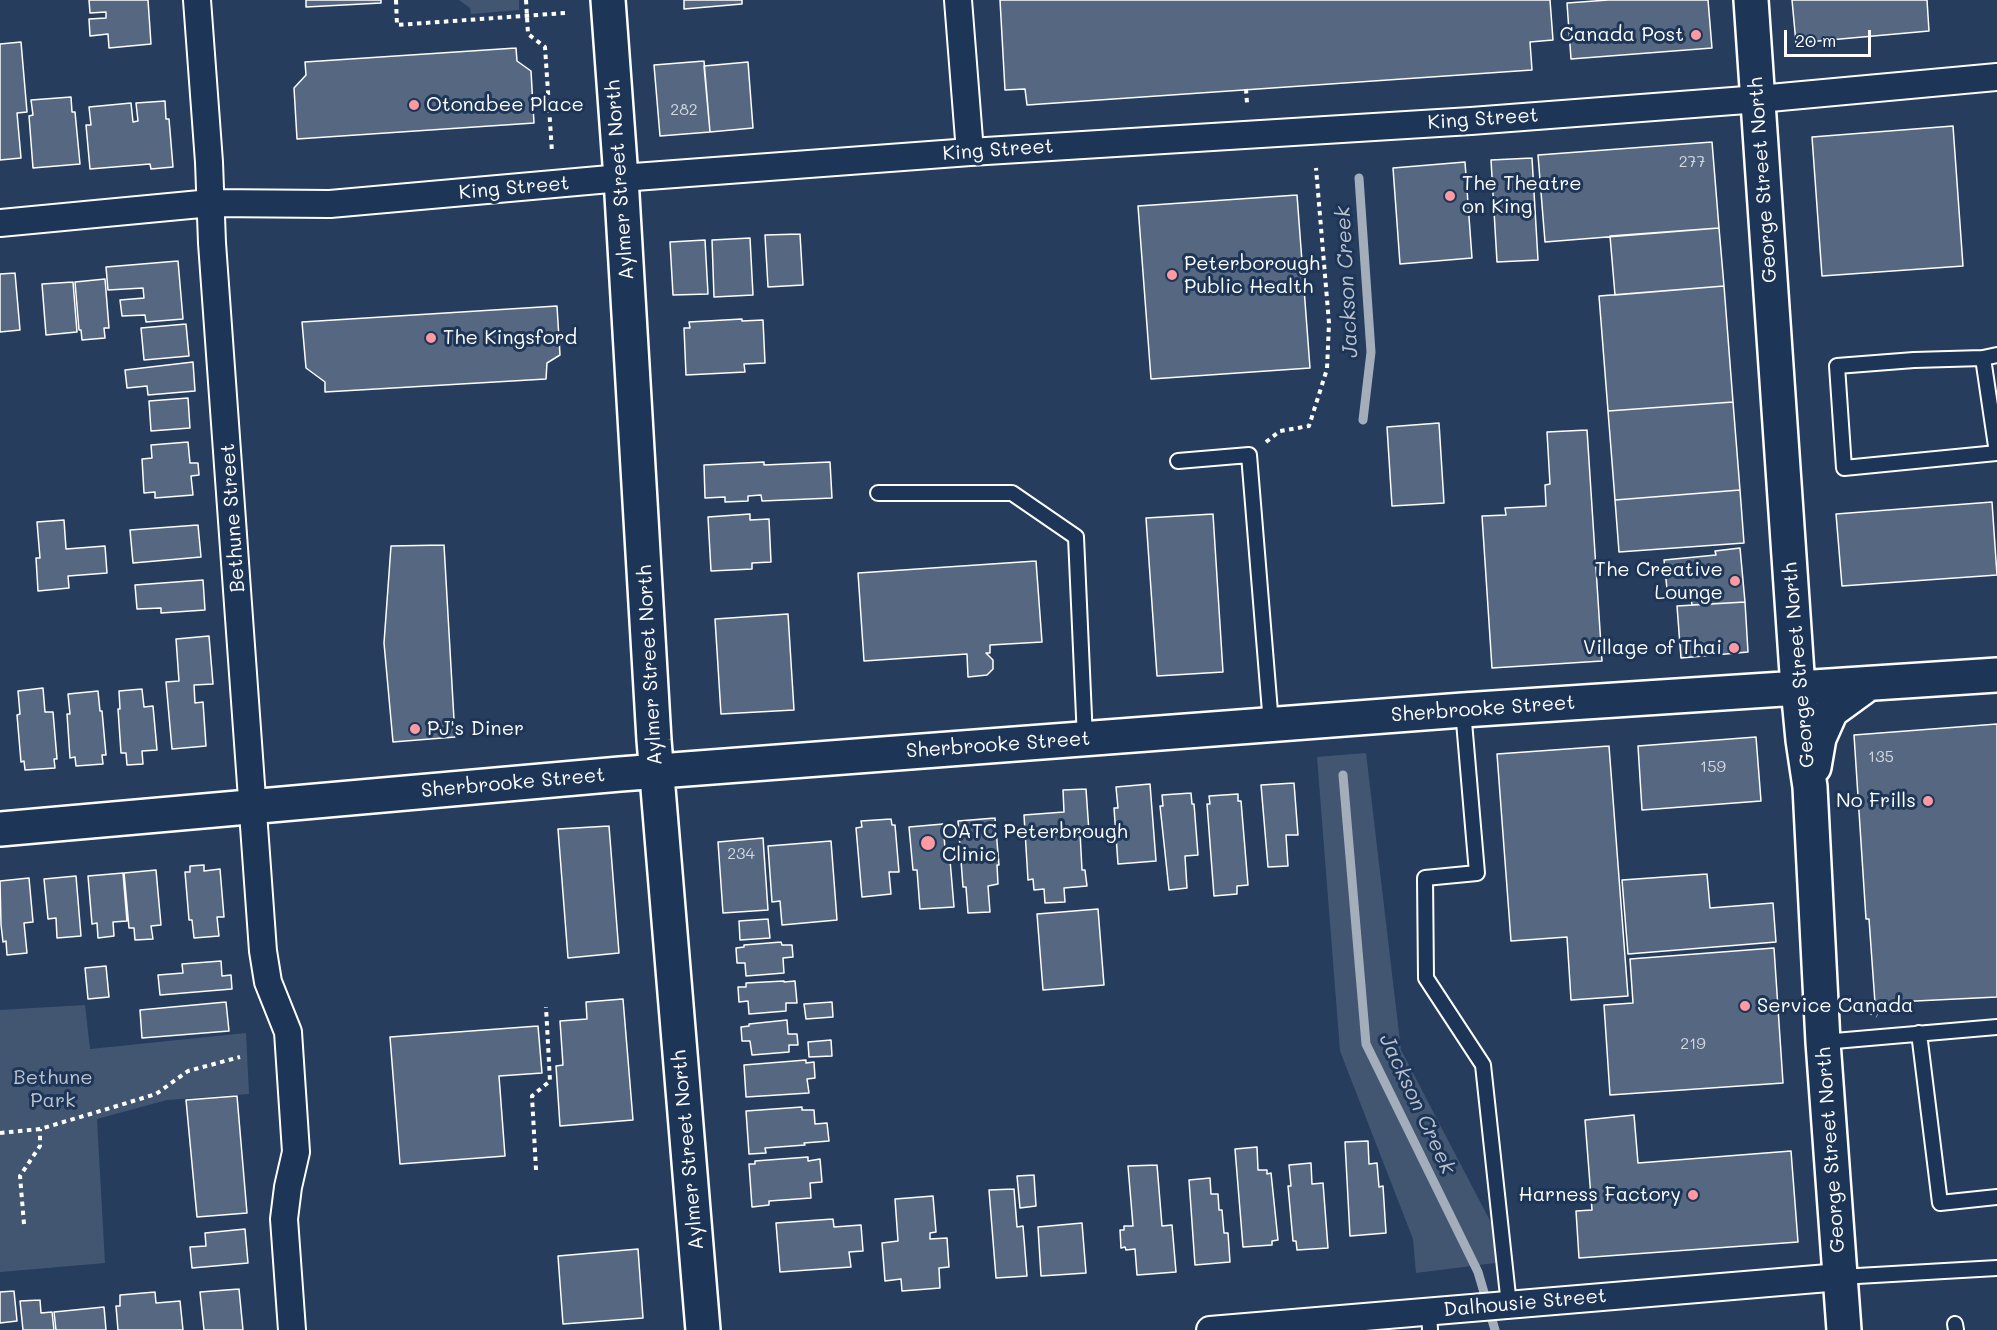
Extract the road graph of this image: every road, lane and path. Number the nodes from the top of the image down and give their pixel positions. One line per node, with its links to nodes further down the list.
1 (197, 0): 17 (street, Bethune Street)
2 (396, 0): 8 (path)
3 (526, 0): 8 (path)
4 (608, 0): 16 (main road, Aylmer Street North)
5 (958, 0): 14 (street)
6 (1751, 0): 11 (main road, George Street North)
7 (565, 13): 8 (path)
8 (527, 16): 13 (path)
9 (1997, 77): 11 (street, King Street)
10 (1246, 89): 12 (path)
11 (1759, 99): 14 (street, King Street); 27 (main road, George Street North)
12 (1247, 103)
13 (552, 152)
14 (970, 152): 16 (street, King Street)
15 (1316, 168): 22 (path)
16 (621, 178): 17 (street, King Street); 31 (main road, Aylmer Street North)
17 (211, 203): 18 (street, King Street); 33 (street, Bethune Street)
18 (0, 223)
19 (1997, 355): 20 (lane)
20 (1983, 358): 21 (lane); 21 (lane)
21 (1997, 453)
22 (1249, 455): 23 (lane); 29 (lane)
23 (1179, 461)
24 (878, 492): 30 (lane)
25 (1997, 675): 26 (main road, Sherbrooke Street)
26 (1868, 684): 27 (main road, Sherbrooke Street); 32 (main road)
27 (1798, 688): 28 (main road, Sherbrooke Street); 32 (main road, George Street North)
28 (1463, 710): 29 (main road, Sherbrooke Street); 47 (lane)
29 (1270, 724): 30 (main road, Sherbrooke Street)
30 (1085, 739): 31 (main road, Sherbrooke Street)
31 (656, 771): 33 (main road, Sherbrooke Street); 50 (main road, Aylmer Street North)
32 (1810, 787): 38 (main road, George Street North)
33 (254, 805): 34 (main road, Sherbrooke Street); 49 (street, Bethune Street)
34 (0, 829)
35 (546, 1007): 42 (path)
36 (1997, 1026): 37 (lane)
37 (1919, 1033): 38 (lane); 43 (lane)
38 (1823, 1042): 46 (main road, George Street North)
39 (240, 1057): 40 (path)
40 (40, 1129): 41 (path); 44 (path)
41 (0, 1133)
42 (536, 1170)
43 (1997, 1197)
44 (24, 1224)
45 (1997, 1268): 46 (lane)
46 (1840, 1277): 47 (street, Dalhousie Street); 52 (main road, George Street North)
47 (1513, 1304): 48 (street, Dalhousie Street)
48 (1430, 1321): 51 (street, Dalhousie Street)
49 (292, 1330)
50 (703, 1330)
51 (1210, 1330)
52 (1844, 1330)

